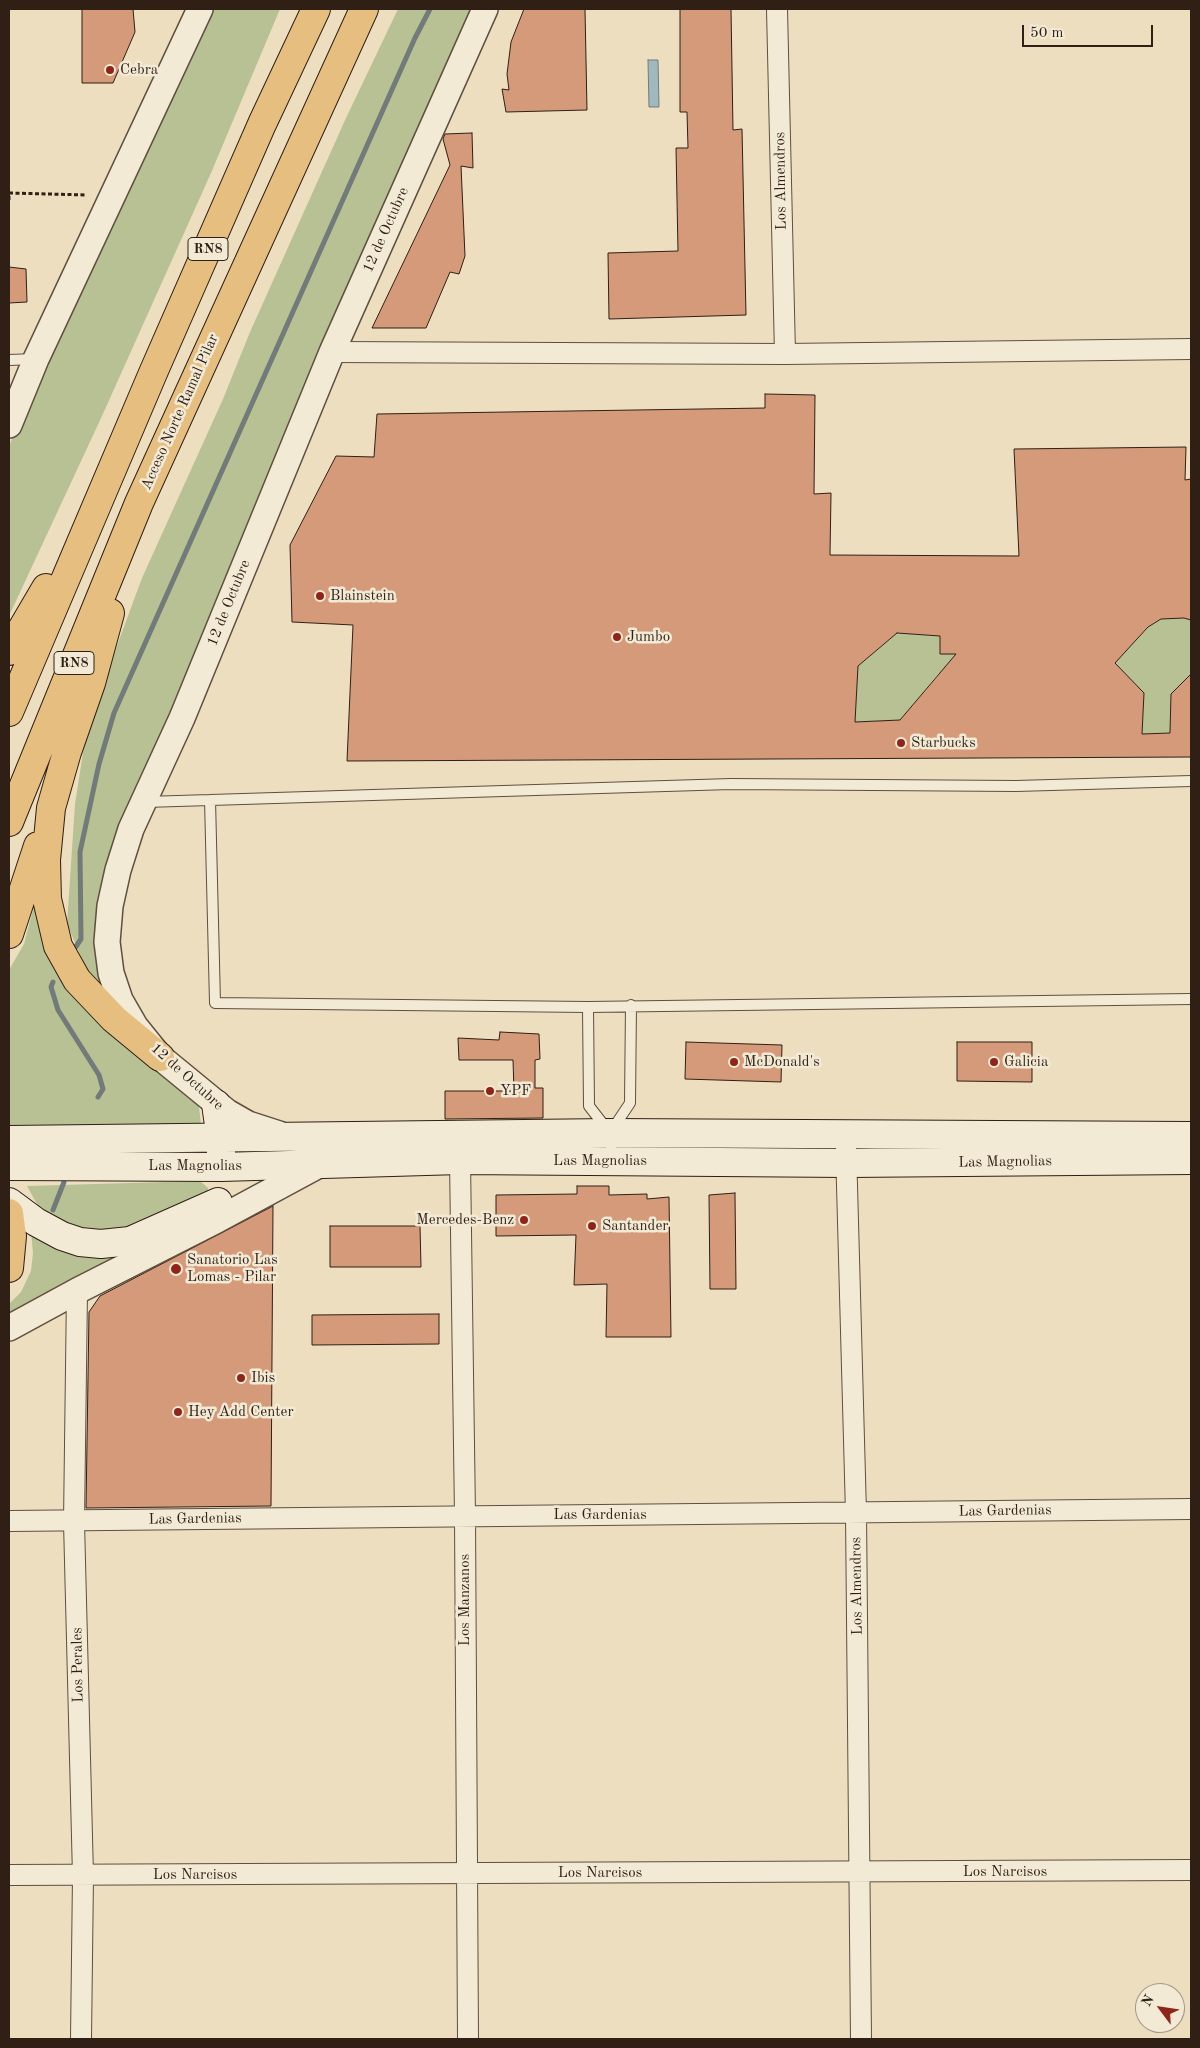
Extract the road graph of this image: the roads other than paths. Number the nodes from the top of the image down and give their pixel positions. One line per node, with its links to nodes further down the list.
1 (200, 9): 13 (street)
2 (298, 9): 8 (highway)
3 (316, 9): 8 (highway, RN8)
4 (364, 9): 9 (highway, Acceso Norte Ramal Pilar / RN8)
5 (384, 9): 9 (highway)
6 (485, 9): 11 (street, 12 de Octubre)
7 (777, 9): 12 (street, Los Almendros)
8 (262, 124): 16 (highway, RN8)
9 (269, 214): 17 (highway, Acceso Norte Ramal Pilar / RN8)
10 (1191, 349): 12 (street)
11 (332, 352): 12 (street); 22 (street, 12 de Octubre)
12 (785, 354)
13 (36, 359): 14 (lane); 15 (street)
14 (9, 360)
15 (9, 425)
16 (98, 498): 18 (highway); 19 (highway, RN8)
17 (139, 503): 23 (highway); 24 (highway, Acceso Norte Ramal Pilar / RN8)
18 (9, 651)
19 (9, 712)
20 (1191, 781): 21 (lane)
21 (210, 800): 22 (lane); 28 (lane)
22 (143, 802): 29 (street, 12 de Octubre)
23 (51, 808): 25 (highway); 29 (highway)
24 (9, 822)
25 (9, 934)
26 (1191, 999): 27 (lane)
27 (631, 1005): 28 (lane); 31 (lane)
28 (588, 1007): 31 (lane)
29 (160, 1056): 30 (street, 12 de Octubre)
30 (216, 1104): 34 (street, 12 de Octubre); 35 (main road)
31 (610, 1133): 32 (main road, Las Magnolias); 34 (main road, Las Magnolias); 39 (lane)
32 (844, 1134): 33 (main road, Las Magnolias); 40 (street, Los Almendros)
33 (1191, 1136)
34 (290, 1138): 35 (main road, Las Magnolias)
35 (221, 1139): 36 (main road, Las Magnolias); 43 (main road)
36 (9, 1140)
37 (460, 1160): 39 (main road, Las Magnolias); 41 (main road, Las Magnolias); 52 (street, Los Manzanos)
38 (1191, 1160): 40 (main road, Las Magnolias)
39 (612, 1162): 40 (main road, Las Magnolias)
40 (848, 1163): 51 (street, Los Almendros)
41 (318, 1165): 43 (main road, Las Magnolias); 45 (street)
42 (9, 1166): 43 (main road, Las Magnolias)
43 (221, 1167): 45 (main road)
44 (9, 1202): 45 (main road)
45 (218, 1211): 48 (street)
46 (9, 1213): 47 (highway)
47 (9, 1268)
48 (77, 1291): 49 (street); 54 (street, Los Perales)
49 (9, 1328)
50 (1191, 1508): 51 (street, Las Gardenias)
51 (856, 1513): 52 (street, Las Gardenias); 56 (street, Los Almendros)
52 (465, 1516): 54 (street, Las Gardenias); 57 (street, Los Manzanos)
53 (9, 1522): 54 (street, Las Gardenias)
54 (74, 1522): 59 (street, Los Perales)
55 (1191, 1870): 56 (street, Los Narcisos)
56 (860, 1872): 57 (street, Los Narcisos); 62 (street, Los Almendros)
57 (466, 1873): 59 (street, Los Narcisos); 61 (street, Los Manzanos)
58 (9, 1875): 59 (street, Los Narcisos)
59 (83, 1876): 60 (street, Los Perales)
60 (81, 2039)
61 (468, 2039)
62 (861, 2039)

